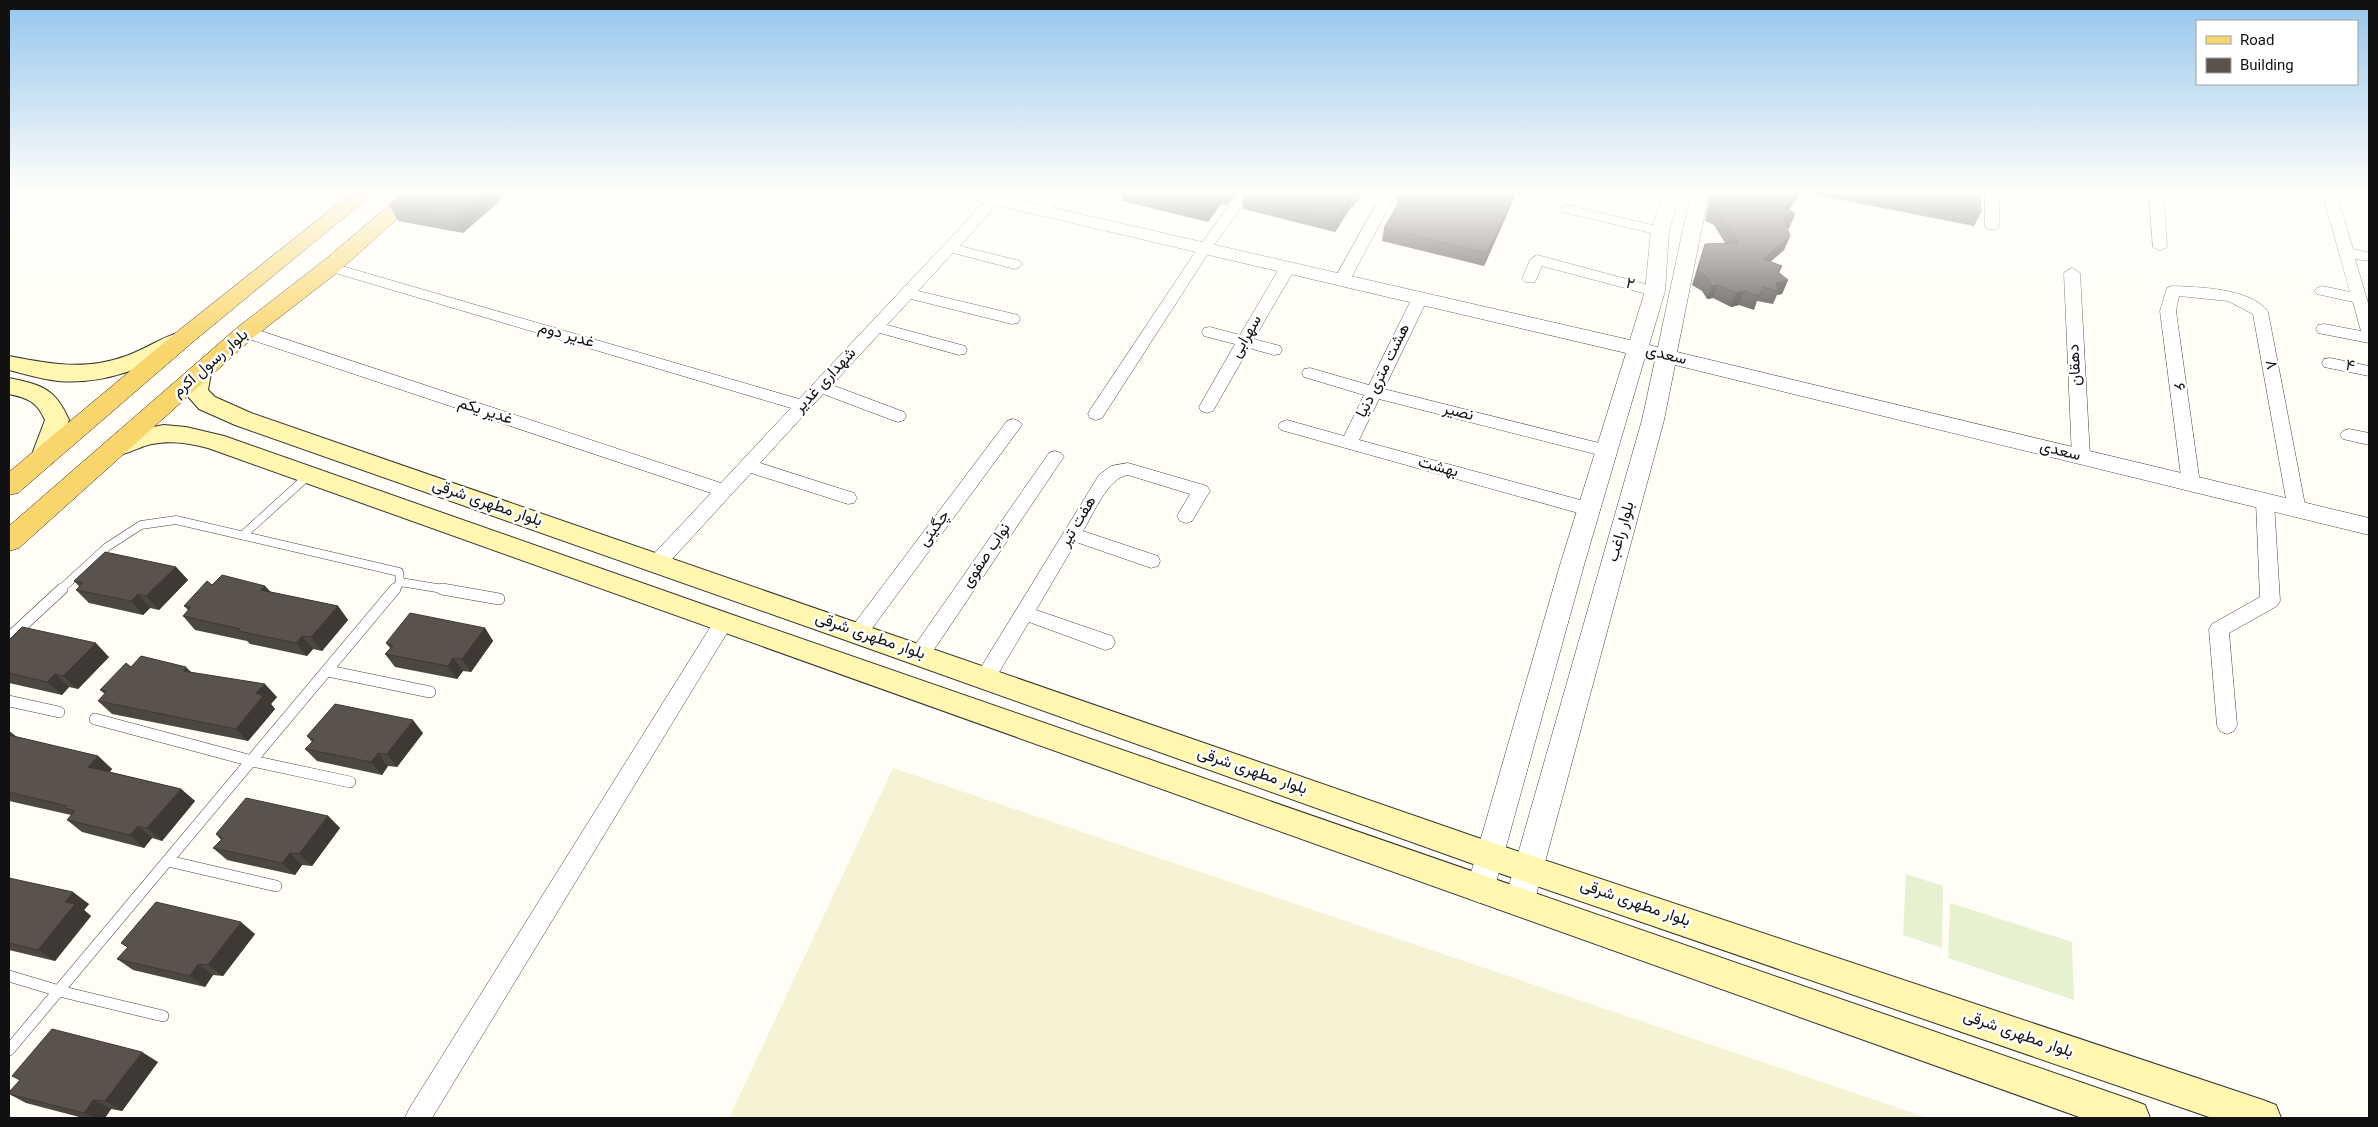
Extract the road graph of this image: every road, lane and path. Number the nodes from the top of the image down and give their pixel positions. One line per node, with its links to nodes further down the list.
1 (300, 245): 34 (main road)
2 (356, 245): 15 (main road, بلوار رسول اکرم)
3 (952, 245): 10 (street, شهداری غدیر)
4 (1190, 245): 11 (street, سعدی)
5 (1207, 245): 11 (street)
6 (1361, 245): 20 (street)
7 (1659, 245): 23 (street)
8 (1689, 245): 40 (street, بلوار راغب)
9 (2344, 245): 12 (street)
10 (950, 248): 14 (street); 25 (street, شهداری غدیر)
11 (1205, 248): 16 (street, سعدی); 53 (street)
12 (2346, 252): 13 (street); 18 (street)
13 (2369, 257)
14 (1015, 264)
15 (330, 267): 31 (main road, بلوار رسول اکرم); 51 (street, غدیر دوم)
16 (1288, 267): 20 (street, سعدی); 36 (street, سهرابی)
17 (2072, 273): 66 (street, دهقان)
18 (2354, 278): 21 (street); 27 (street)
19 (1530, 279): 23 (street, ۲)
20 (1342, 280): 26 (street, سعدی)
21 (2369, 281)
22 (2172, 291): 69 (street, ۶); 75 (street, ۸)
23 (1655, 292): 37 (street)
24 (2322, 292): 27 (street)
25 (908, 293): 28 (street); 29 (street, شهداری غدیر)
26 (1420, 298): 37 (street, سعدی); 50 (street, هشت متری دنیا)
27 (2360, 299): 33 (street)
28 (1012, 319)
29 (876, 327): 38 (street); 48 (street, شهداری غدیر)
30 (2324, 329): 35 (street)
31 (246, 332): 45 (main road, بلوار رسول اکرم); 71 (street, غدیر یکم)
32 (1210, 332): 36 (street)
33 (2369, 332)
34 (186, 336): 44 (main road); 64 (main road)
35 (2369, 338)
36 (1245, 342): 39 (street); 52 (street, سهرابی)
37 (1638, 349): 40 (street, سعدی); 63 (street)
38 (958, 350)
39 (1274, 350)
40 (1665, 356): 66 (street, سعدی); 102 (street, بلوار راغب)
41 (9, 363): 44 (main road)
42 (2330, 363): 43 (street, ۴)
43 (2369, 371)
44 (58, 373): 49 (main road)
45 (200, 373): 55 (main road, بلوار مطهری شرقی); 62 (main road, بلوار رسول اکرم)
46 (1310, 374): 50 (street, نصیر)
47 (9, 386): 49 (main road)
48 (821, 387): 51 (street, شهداری غدیر); 54 (street)
49 (34, 392): 64 (main road)
50 (1374, 392): 61 (street, هشت متری دنیا); 63 (street, نصیر)
51 (803, 406): 67 (street, شهداری غدیر)
52 (1207, 406)
53 (1096, 414)
54 (898, 416)
55 (243, 419): 60 (main road); 82 (main road, بلوار مطهری شرقی)
56 (1013, 425): 87 (street, چگینی)
57 (1287, 426): 61 (street, بهشت)
58 (2349, 434): 59 (street)
59 (2369, 439)
60 (215, 442): 62 (main road, بلوار مطهری شرقی); 68 (main road, بلوار مطهری شرقی)
61 (1349, 443): 74 (street, بهشت)
62 (115, 448): 80 (main road, بلوار رسول اکرم)
63 (1607, 451): 74 (street)
64 (43, 457): 70 (main road)
65 (1055, 457): 90 (street, نواب صفوی)
66 (2081, 457): 69 (street, سعدی)
67 (748, 465): 71 (street, شهداری غدیر); 72 (street)
68 (309, 475): 79 (lane); 86 (main road, بلوار مطهری شرقی)
69 (2191, 484): 73 (street, سعدی)
70 (9, 486)
71 (724, 491): 82 (street, شهداری غدیر)
72 (848, 498)
73 (2265, 502): 75 (street, سعدی); 97 (street)
74 (1589, 509): 100 (street)
75 (2297, 510): 77 (street, سعدی)
76 (1186, 516): 78 (street, هفت تیر)
77 (2369, 527)
78 (1072, 534): 81 (street); 85 (street, هفت تیر)
79 (243, 535): 83 (lane); 88 (lane)
80 (9, 541)
81 (1150, 561)
82 (657, 564): 87 (main road, بلوار مطهری شرقی)
83 (400, 582): 84 (lane); 91 (lane)
84 (499, 599)
85 (1024, 613): 89 (street); 92 (street, هفت تیر)
86 (723, 623): 104 (main road, بلوار مطهری شرقی); 110 (street)
87 (858, 633): 90 (main road, بلوار مطهری شرقی)
88 (9, 638)
89 (1105, 642)
90 (920, 654): 92 (main road, بلوار مطهری شرقی)
91 (328, 671): 93 (lane); 98 (lane)
92 (985, 678): 100 (main road, بلوار مطهری شرقی)
93 (430, 692)
94 (9, 701): 95 (lane)
95 (59, 712)
96 (95, 719): 98 (lane)
97 (2227, 725)
98 (252, 762): 99 (lane); 101 (lane)
99 (350, 782)
100 (1490, 856): 102 (main road, بلوار مطهری شرقی); 104 (street)
101 (168, 861): 103 (lane); 107 (lane)
102 (1528, 868): 105 (street, بلوار راغب); 112 (main road, بلوار مطهری شرقی)
103 (276, 886)
104 (1480, 890): 105 (main road, بلوار مطهری شرقی)
105 (1519, 903): 111 (main road, بلوار مطهری شرقی)
106 (9, 976): 107 (lane)
107 (59, 991): 108 (lane); 109 (lane)
108 (163, 1016)
109 (9, 1050)
110 (418, 1118)
111 (2132, 1118)
112 (2263, 1118)

